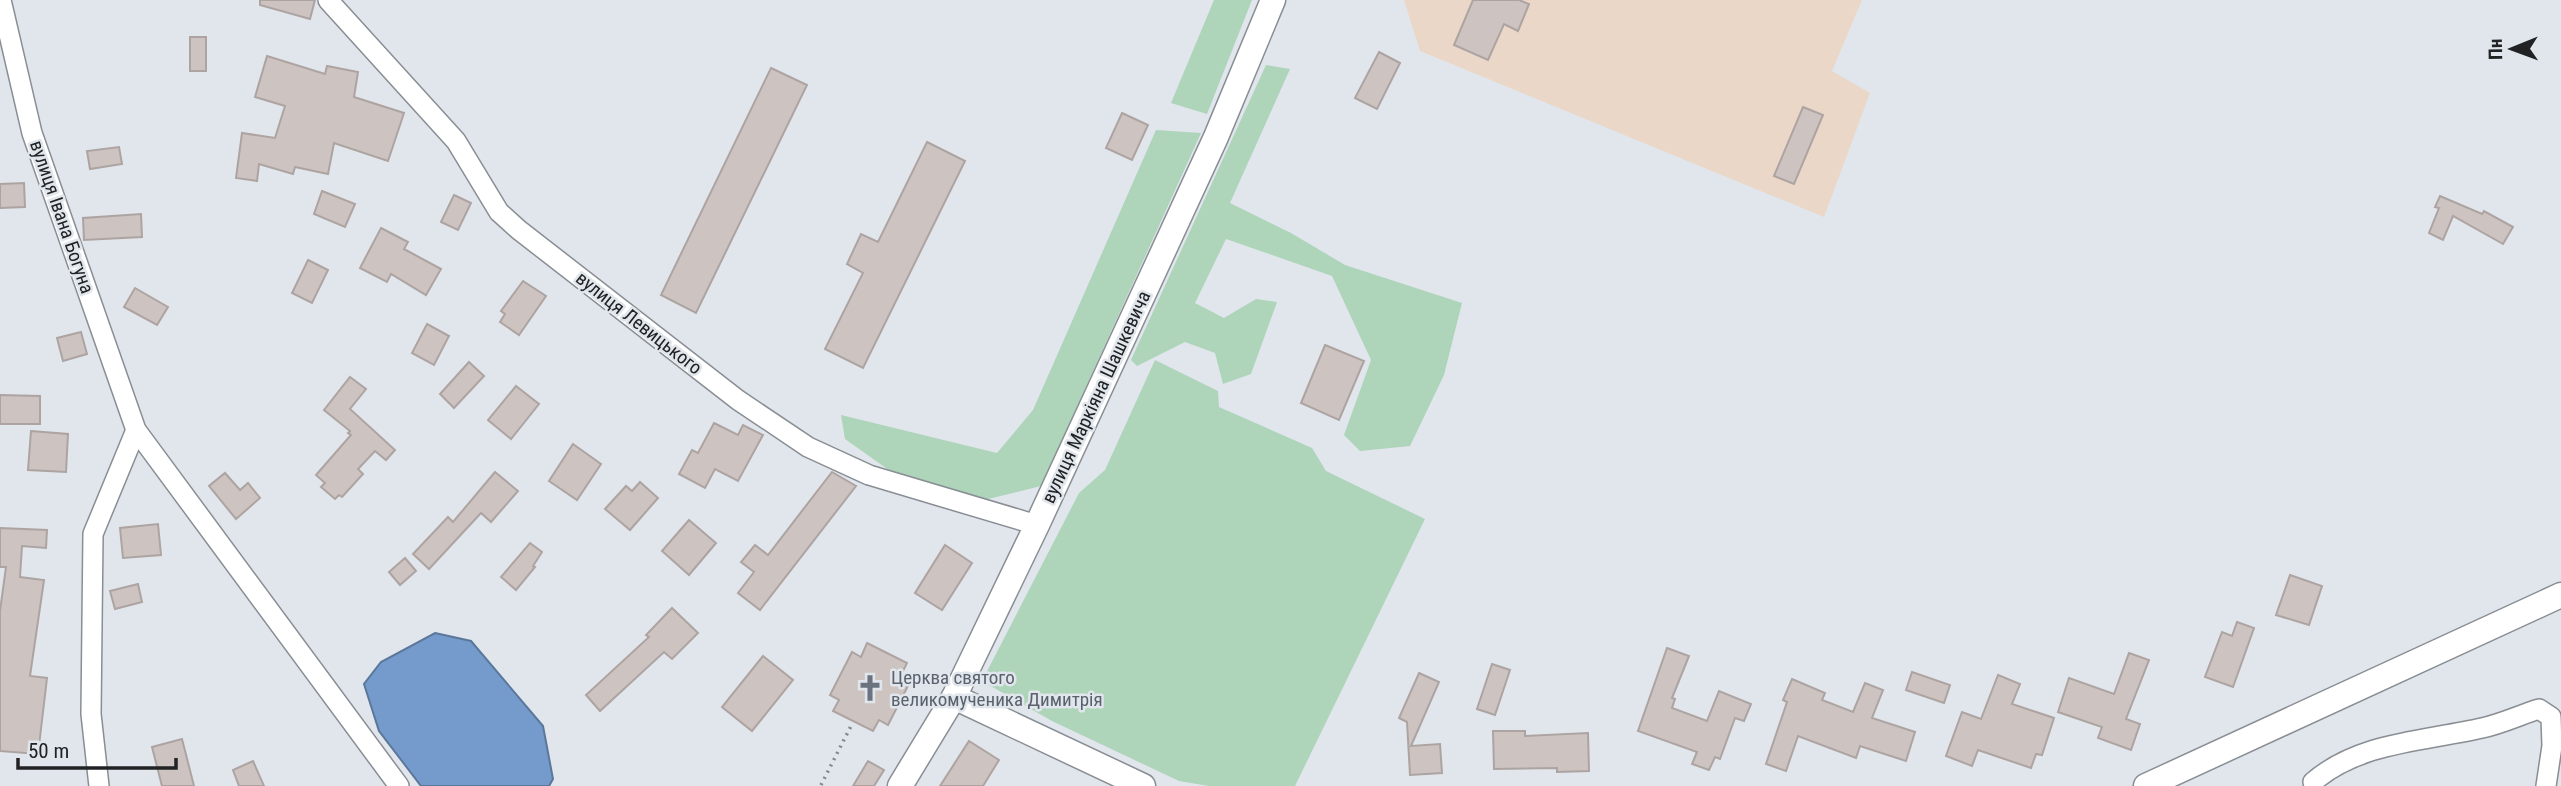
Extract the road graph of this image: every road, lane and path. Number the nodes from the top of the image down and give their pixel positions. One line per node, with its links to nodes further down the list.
1 (1, 0): 4 (street, вулиця Івана Богуна)
2 (328, 0): 5 (street, вулиця Левицького)
3 (1273, 0): 5 (street, вулиця Маркіяна Шашкевича)
4 (136, 430): 11 (street); 12 (street, вулиця Івана Богуна)
5 (1037, 524): 7 (street, вулиця Маркіяна Шашкевича)
6 (2561, 595): 15 (street)
7 (954, 697): 13 (street, вулиця Маркіяна Шашкевича); 14 (street)
8 (851, 726): 10 (path)
9 (2313, 784): 16 (street)
10 (821, 785)
11 (99, 786)
12 (399, 786)
13 (901, 786)
14 (1143, 786)
15 (2146, 786)
16 (2546, 786)

